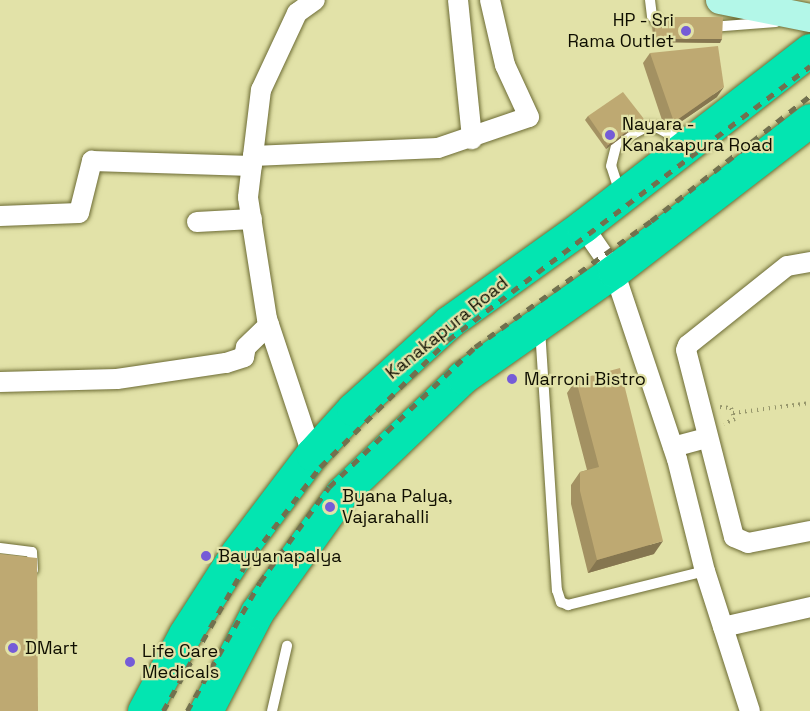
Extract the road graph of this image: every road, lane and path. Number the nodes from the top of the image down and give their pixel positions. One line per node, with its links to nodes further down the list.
1 (315, 0): 13 (street)
2 (458, 0): 11 (street)
3 (490, 0): 11 (street)
4 (650, 0): 7 (lane)
5 (720, 0): 6 (street)
6 (808, 18): 8 (lane)
7 (672, 27)
8 (703, 27)
9 (810, 50): 12 (highway, Kanakapura Road)
10 (810, 120): 20 (highway)
11 (472, 140): 13 (street)
12 (688, 145): 14 (highway, Kanakapura Road); 14 (lane)
13 (252, 161): 15 (street); 16 (street)
14 (621, 196): 18 (highway, Kanakapura Road)
15 (0, 216)
16 (252, 219): 17 (street); 22 (street)
17 (197, 222)
18 (583, 226): 20 (street); 28 (highway, Kanakapura Road)
19 (810, 262): 26 (street)
20 (614, 271): 21 (highway); 27 (street)
21 (540, 322): 31 (lane); 37 (highway)
22 (269, 324): 23 (street); 28 (street)
23 (0, 382)
24 (810, 403): 25 (path)
25 (733, 413)
26 (708, 443): 27 (street); 29 (street)
27 (675, 453): 31 (street)
28 (312, 454): 36 (highway, Kanakapura Road)
29 (810, 531)
30 (0, 548): 32 (lane)
31 (705, 571): 34 (street)
32 (33, 586)
33 (810, 607): 34 (street)
34 (723, 627): 39 (street)
35 (287, 646): 38 (lane)
36 (144, 711)
37 (206, 711)
38 (272, 711)
39 (750, 711)

